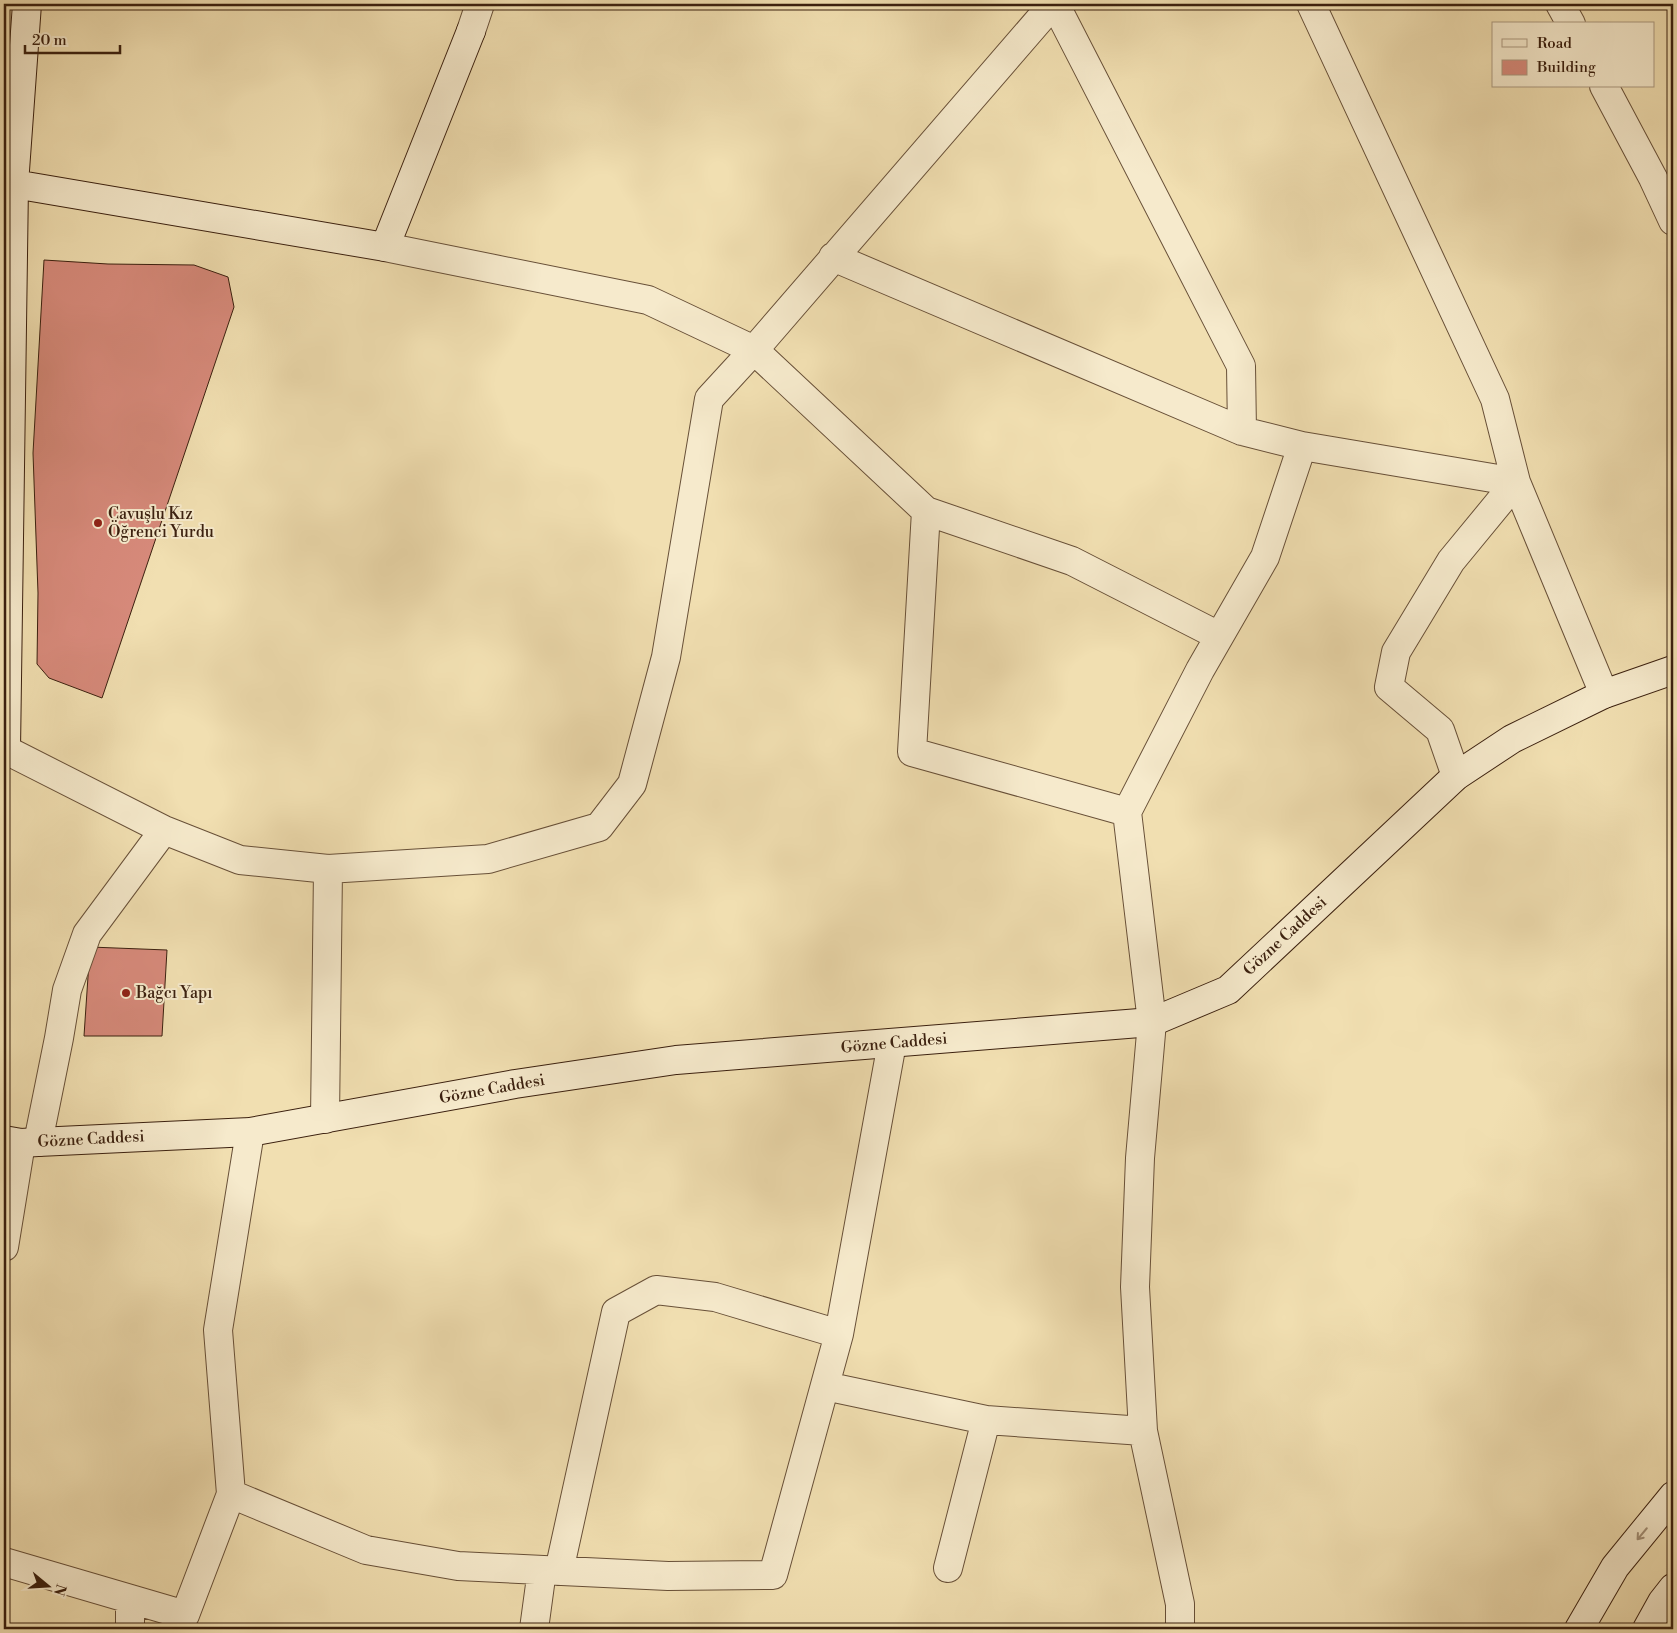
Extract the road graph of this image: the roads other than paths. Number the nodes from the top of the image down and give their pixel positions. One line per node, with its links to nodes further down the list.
1 (27, 4): 8 (street)
2 (480, 4): 10 (street)
3 (1054, 4): 11 (street); 14 (street)
4 (1311, 4): 16 (street)
5 (1560, 4): 6 (street)
6 (1570, 22)
7 (1605, 88): 9 (street)
8 (14, 184): 10 (street); 12 (street)
9 (1673, 221)
10 (385, 247): 13 (street)
11 (834, 257): 13 (street); 14 (street)
12 (8, 271): 21 (street)
13 (754, 350): 17 (street); 25 (street)
14 (1242, 431): 15 (street)
15 (1302, 446): 16 (street); 18 (street)
16 (1516, 482): 20 (street); 22 (street)
17 (926, 511): 18 (street); 23 (street)
18 (1219, 636): 23 (street)
19 (1673, 670): 20 (street, Gözne Caddesi)
20 (1604, 694): 22 (street, Gözne Caddesi)
21 (5, 750): 24 (street)
22 (1456, 776): 26 (street, Gözne Caddesi)
23 (1128, 812): 26 (street)
24 (164, 830): 25 (street); 30 (street)
25 (328, 869): 28 (street)
26 (1152, 1022): 27 (street, Gözne Caddesi); 35 (street)
27 (892, 1043): 28 (street, Gözne Caddesi); 32 (street)
28 (326, 1119): 29 (street, Gözne Caddesi)
29 (250, 1132): 30 (street, Gözne Caddesi); 36 (street)
30 (21, 1142): 31 (street)
31 (4, 1247)
32 (839, 1334): 33 (street); 40 (street)
33 (825, 1386): 34 (street); 40 (street)
34 (986, 1420): 35 (street); 39 (street)
35 (1143, 1431): 45 (street)
36 (231, 1494): 40 (street); 42 (street)
37 (1673, 1496): 46 (street, one-way to 46)
38 (4, 1562): 42 (street)
39 (948, 1568)
40 (551, 1570): 44 (street)
41 (1673, 1588): 47 (street)
42 (130, 1600): 43 (street)
43 (130, 1629)
44 (534, 1629)
45 (1180, 1629)
46 (1579, 1629)
47 (1647, 1629)

